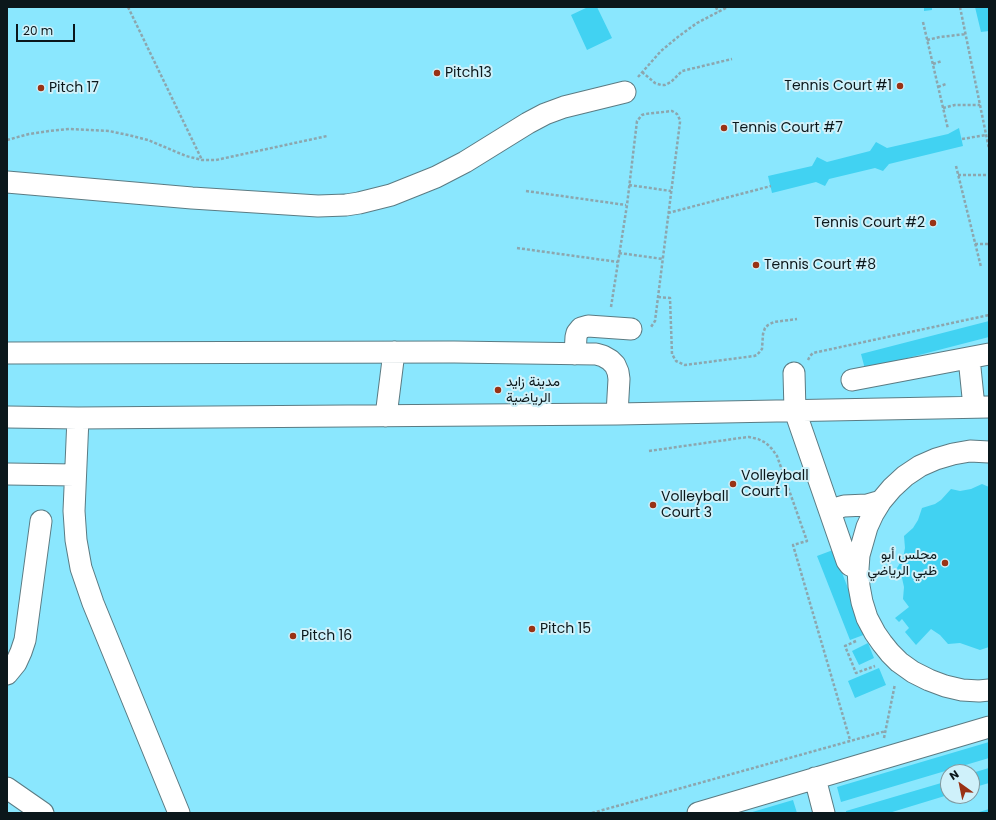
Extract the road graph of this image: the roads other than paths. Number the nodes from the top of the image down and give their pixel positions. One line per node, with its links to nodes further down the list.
1 (625, 92): 2 (lane)
2 (7, 182)
3 (631, 329): 6 (lane)
4 (394, 352): 5 (lane); 6 (lane); 14 (lane)
5 (7, 353)
6 (575, 354): 13 (lane)
7 (989, 354): 8 (lane)
8 (969, 358): 10 (lane); 11 (lane)
9 (794, 373): 12 (lane)
10 (852, 380)
11 (982, 407): 12 (lane)
12 (795, 411): 13 (lane); 21 (lane)
13 (617, 414): 14 (lane)
14 (386, 416): 16 (lane)
15 (7, 417): 16 (lane)
16 (78, 418): 19 (lane)
17 (989, 452): 20 (lane)
18 (7, 474): 19 (lane)
19 (75, 475): 30 (lane)
20 (881, 501): 21 (lane); 23 (lane)
21 (830, 510): 23 (lane)
22 (41, 521): 24 (lane)
23 (858, 569): 25 (lane)
24 (7, 674)
25 (989, 690)
26 (989, 727): 27 (lane)
27 (815, 778): 31 (lane); 32 (lane)
28 (7, 788): 29 (lane)
29 (39, 812)
30 (179, 813)
31 (698, 813)
32 (824, 813)

